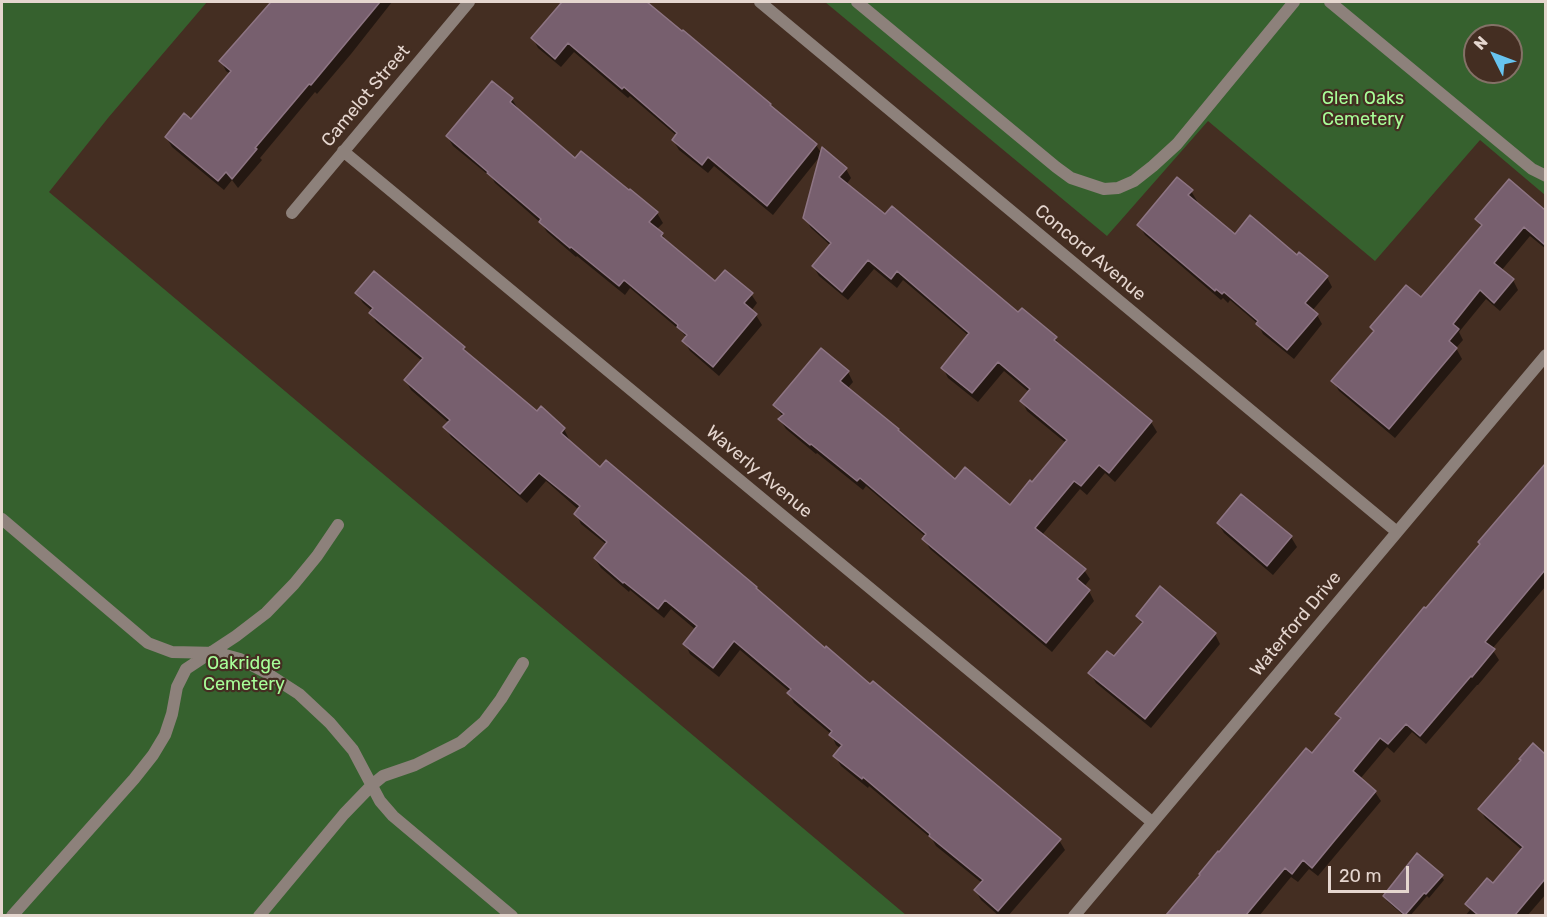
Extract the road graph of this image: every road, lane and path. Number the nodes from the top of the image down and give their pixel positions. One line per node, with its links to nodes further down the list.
1 (469, 2): 6 (street, Camelot Street)
2 (760, 2): 12 (street, Concord Avenue)
3 (857, 2): 4 (street)
4 (1294, 2)
5 (1330, 2): 7 (street)
6 (343, 151): 8 (street, Camelot Street); 16 (street, Waverly Avenue)
7 (1545, 176)
8 (292, 213)
9 (1545, 355): 12 (street, Waterford Drive)
10 (2, 519): 13 (street)
11 (338, 525): 13 (street)
12 (1397, 532): 16 (street, Waterford Drive)
13 (209, 652): 15 (street); 17 (street)
14 (524, 663): 15 (street)
15 (372, 785): 18 (street); 19 (street)
16 (1152, 822): 20 (street, Waterford Drive)
17 (12, 915)
18 (259, 915)
19 (512, 915)
20 (1074, 915)

